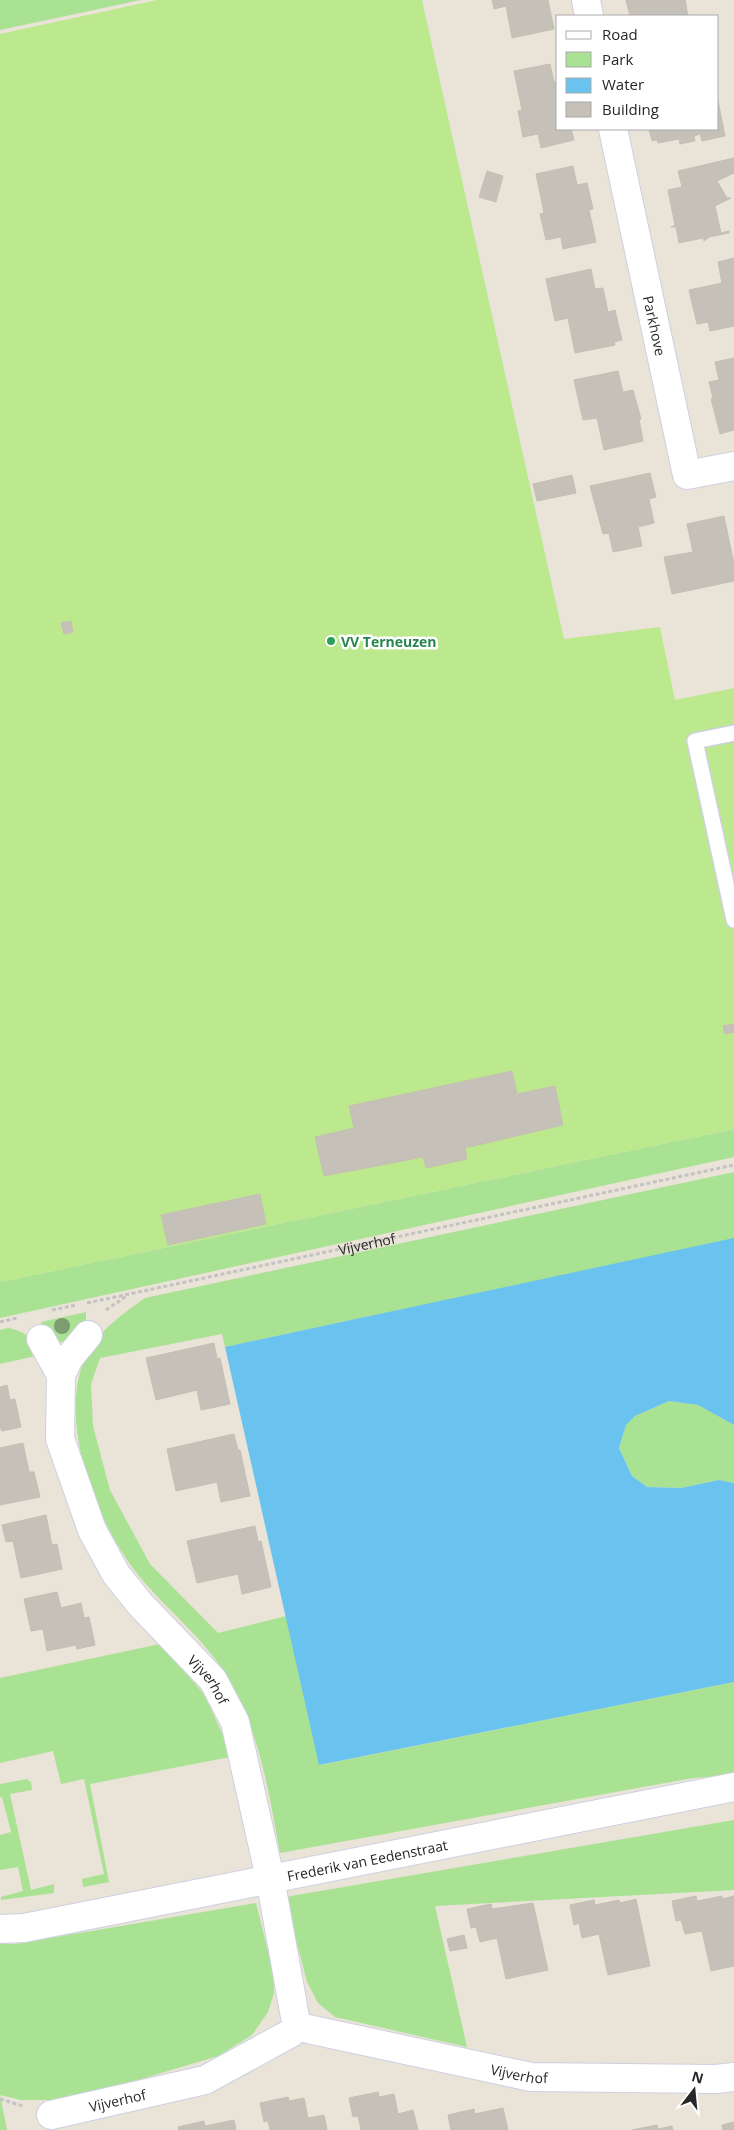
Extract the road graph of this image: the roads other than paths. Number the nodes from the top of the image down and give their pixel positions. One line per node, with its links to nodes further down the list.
1 (586, 0): 2 (street)
2 (589, 15)
3 (613, 130): 4 (street, Parkhove)
4 (734, 466)
5 (734, 733): 6 (lane)
6 (734, 920)
7 (88, 1334): 9 (street, Vijverhof)
8 (41, 1339): 9 (street, Vijverhof)
9 (61, 1375): 11 (street, Vijverhof)
10 (734, 1787): 11 (street, Frederik van Eedenstraat)
11 (270, 1878): 12 (street, Frederik van Eedenstraat); 13 (street, Vijverhof)
12 (0, 1928)
13 (298, 2027): 14 (street, Vijverhof); 15 (street, Vijverhof)
14 (734, 2077)
15 (51, 2116)

